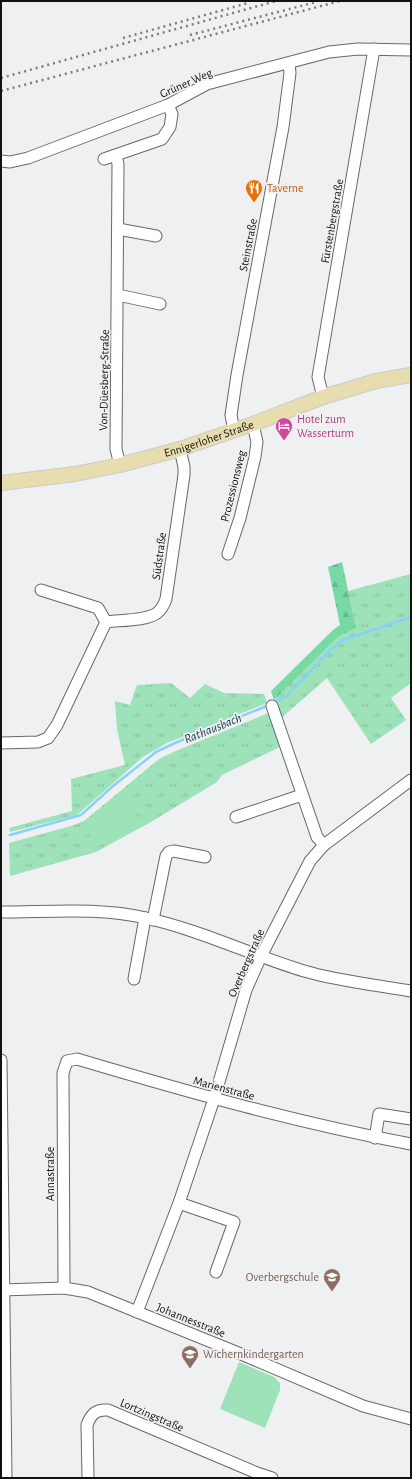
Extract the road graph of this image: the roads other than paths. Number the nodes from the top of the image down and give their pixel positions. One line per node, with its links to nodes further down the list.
1 (374, 49): 2 (street, Grüner Weg); 3 (street, Grüner Weg); 13 (street, Fürstenbergstraße)
2 (411, 50)
3 (289, 64): 4 (street, Grüner Weg); 15 (street, Steinstraße)
4 (168, 105): 5 (street); 7 (street, Grüner Weg)
5 (116, 156): 6 (street); 8 (street, Von-Düesberg-Straße)
6 (104, 159)
7 (1, 161)
8 (118, 229): 9 (street); 10 (street, Von-Düesberg-Straße)
9 (156, 236)
10 (118, 295): 11 (street); 17 (street, Von-Düesberg-Straße)
11 (160, 304)
12 (411, 375): 13 (main road, Ennigerloher Straße)
13 (323, 397): 14 (main road, Ennigerloher Straße)
14 (253, 424): 15 (main road, Ennigerloher Straße); 19 (street, Prozessionsweg)
15 (234, 431): 16 (main road, Ennigerloher Straße)
16 (180, 449): 17 (main road, Ennigerloher Straße); 21 (street, Südstraße)
17 (120, 465): 18 (main road, Ennigerloher Straße)
18 (1, 483)
19 (228, 554)
20 (41, 590): 21 (street)
21 (106, 622): 23 (street)
22 (272, 706): 25 (street)
23 (1, 743)
24 (411, 780): 27 (street, Overbergstraße)
25 (302, 795): 26 (street); 27 (street)
26 (236, 817)
27 (324, 845): 31 (street, Overbergstraße)
28 (205, 857): 30 (street)
29 (1, 912): 30 (street)
30 (149, 919): 31 (street); 32 (street)
31 (261, 956): 33 (street); 36 (street, Overbergstraße)
32 (134, 979)
33 (411, 991)
34 (1, 1060): 43 (street)
35 (67, 1061): 36 (street, Marienstraße); 42 (street, Annastraße)
36 (214, 1099): 38 (street, Marienstraße); 40 (street, Overbergstraße)
37 (411, 1119): 38 (street)
38 (375, 1138): 39 (street, Marienstraße)
39 (411, 1144)
40 (179, 1203): 41 (street); 44 (street, Overbergstraße)
41 (216, 1272)
42 (64, 1288): 43 (street, Johannesstraße); 44 (street, Johannesstraße)
43 (2, 1290): 47 (street)
44 (137, 1312): 45 (street, Johannesstraße)
45 (411, 1419)
46 (256, 1475): 48 (street, Lortzingstraße); 49 (street, Lortzingstraße)
47 (6, 1478)
48 (88, 1478)
49 (272, 1478)

